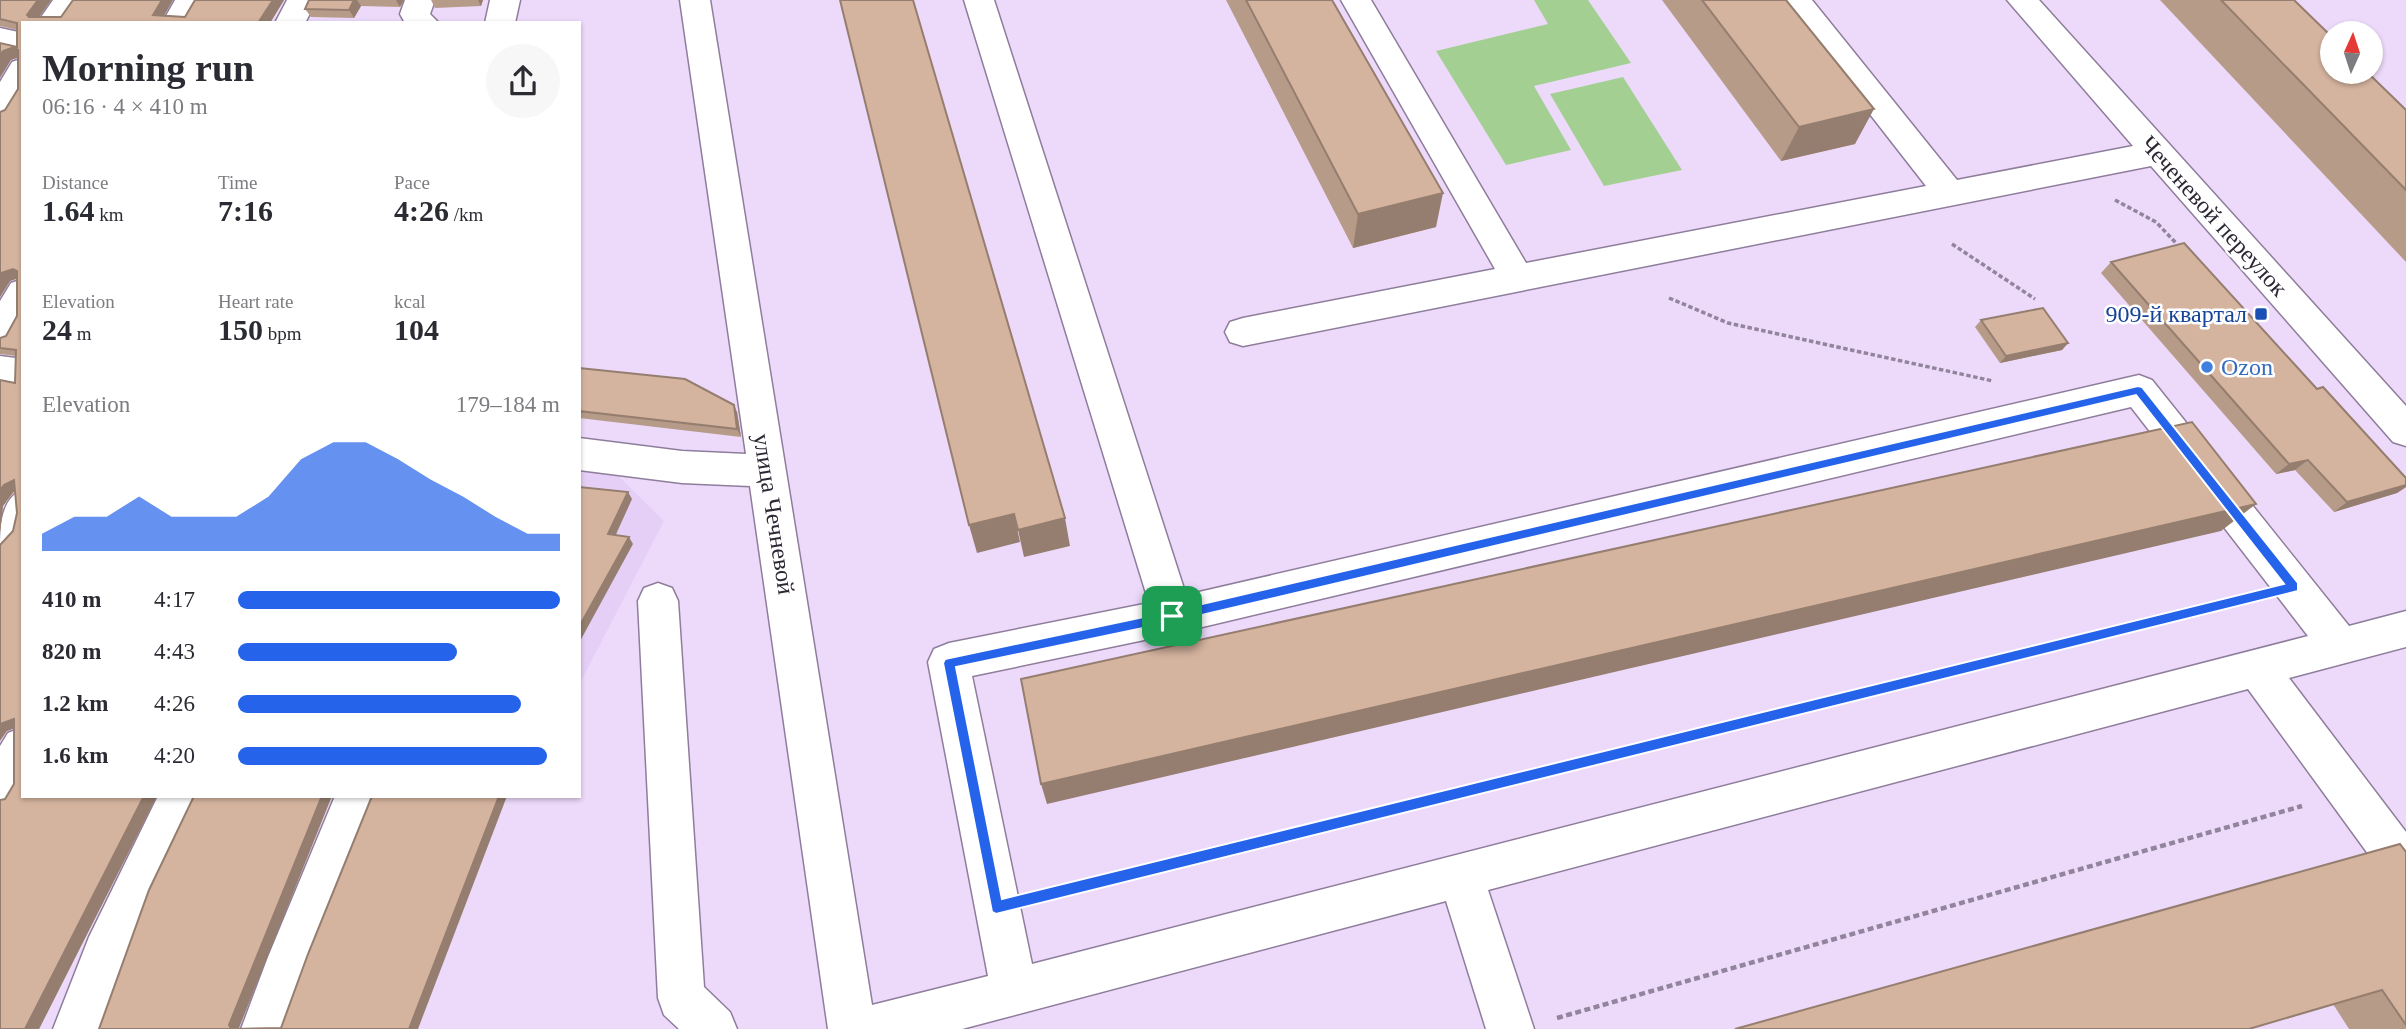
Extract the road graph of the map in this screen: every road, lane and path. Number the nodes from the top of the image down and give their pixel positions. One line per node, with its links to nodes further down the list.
1 (68, 0): 11 (street)
2 (190, 0): 12 (street)
3 (302, 0): 13 (street)
4 (420, 0): 14 (street)
5 (505, 0): 15 (street)
6 (695, 0): 36 (street, улица Чечневой)
7 (979, 0): 41 (street)
8 (1356, 0): 25 (street)
9 (1796, 0): 22 (street)
10 (2022, 0): 20 (street, Чеченевой переулок)
11 (53, 21)
12 (178, 21)
13 (291, 21)
14 (419, 21)
15 (500, 21)
16 (0, 38): 17 (street)
17 (21, 43)
18 (21, 72): 19 (street)
19 (0, 109)
20 (2157, 153): 21 (street); 34 (street, Чеченевой переулок)
21 (2051, 174): 22 (street); 23 (path)
22 (1950, 194): 25 (street)
23 (2176, 243)
24 (1952, 244): 28 (path)
25 (1518, 279): 30 (street)
26 (21, 295): 29 (street)
27 (1669, 298): 33 (path)
28 (2035, 299)
29 (0, 332)
30 (1242, 332)
31 (0, 370): 32 (street)
32 (21, 374)
33 (1997, 383)
34 (2406, 432)
35 (581, 454): 36 (street)
36 (767, 471): 59 (street, улица Чечневой)
37 (21, 508): 38 (street)
38 (0, 537)
39 (2294, 587): 41 (street); 43 (street); 52 (path)
40 (658, 601): 58 (street)
41 (1172, 616): 52 (street)
42 (2406, 629): 43 (street)
43 (2340, 646): 44 (street)
44 (2256, 667): 47 (street); 51 (street)
45 (21, 750): 46 (street)
46 (0, 786)
47 (2350, 792): 50 (street); 55 (path)
48 (180, 798): 56 (street)
49 (356, 798): 57 (street)
50 (2406, 868)
51 (1461, 877): 53 (street); 55 (street)
52 (996, 907): 53 (street)
53 (1014, 992): 54 (street)
54 (924, 1022): 60 (street)
55 (1528, 1025)
56 (77, 1029)
57 (265, 1029)
58 (713, 1029)
59 (852, 1029)
60 (872, 1029)

